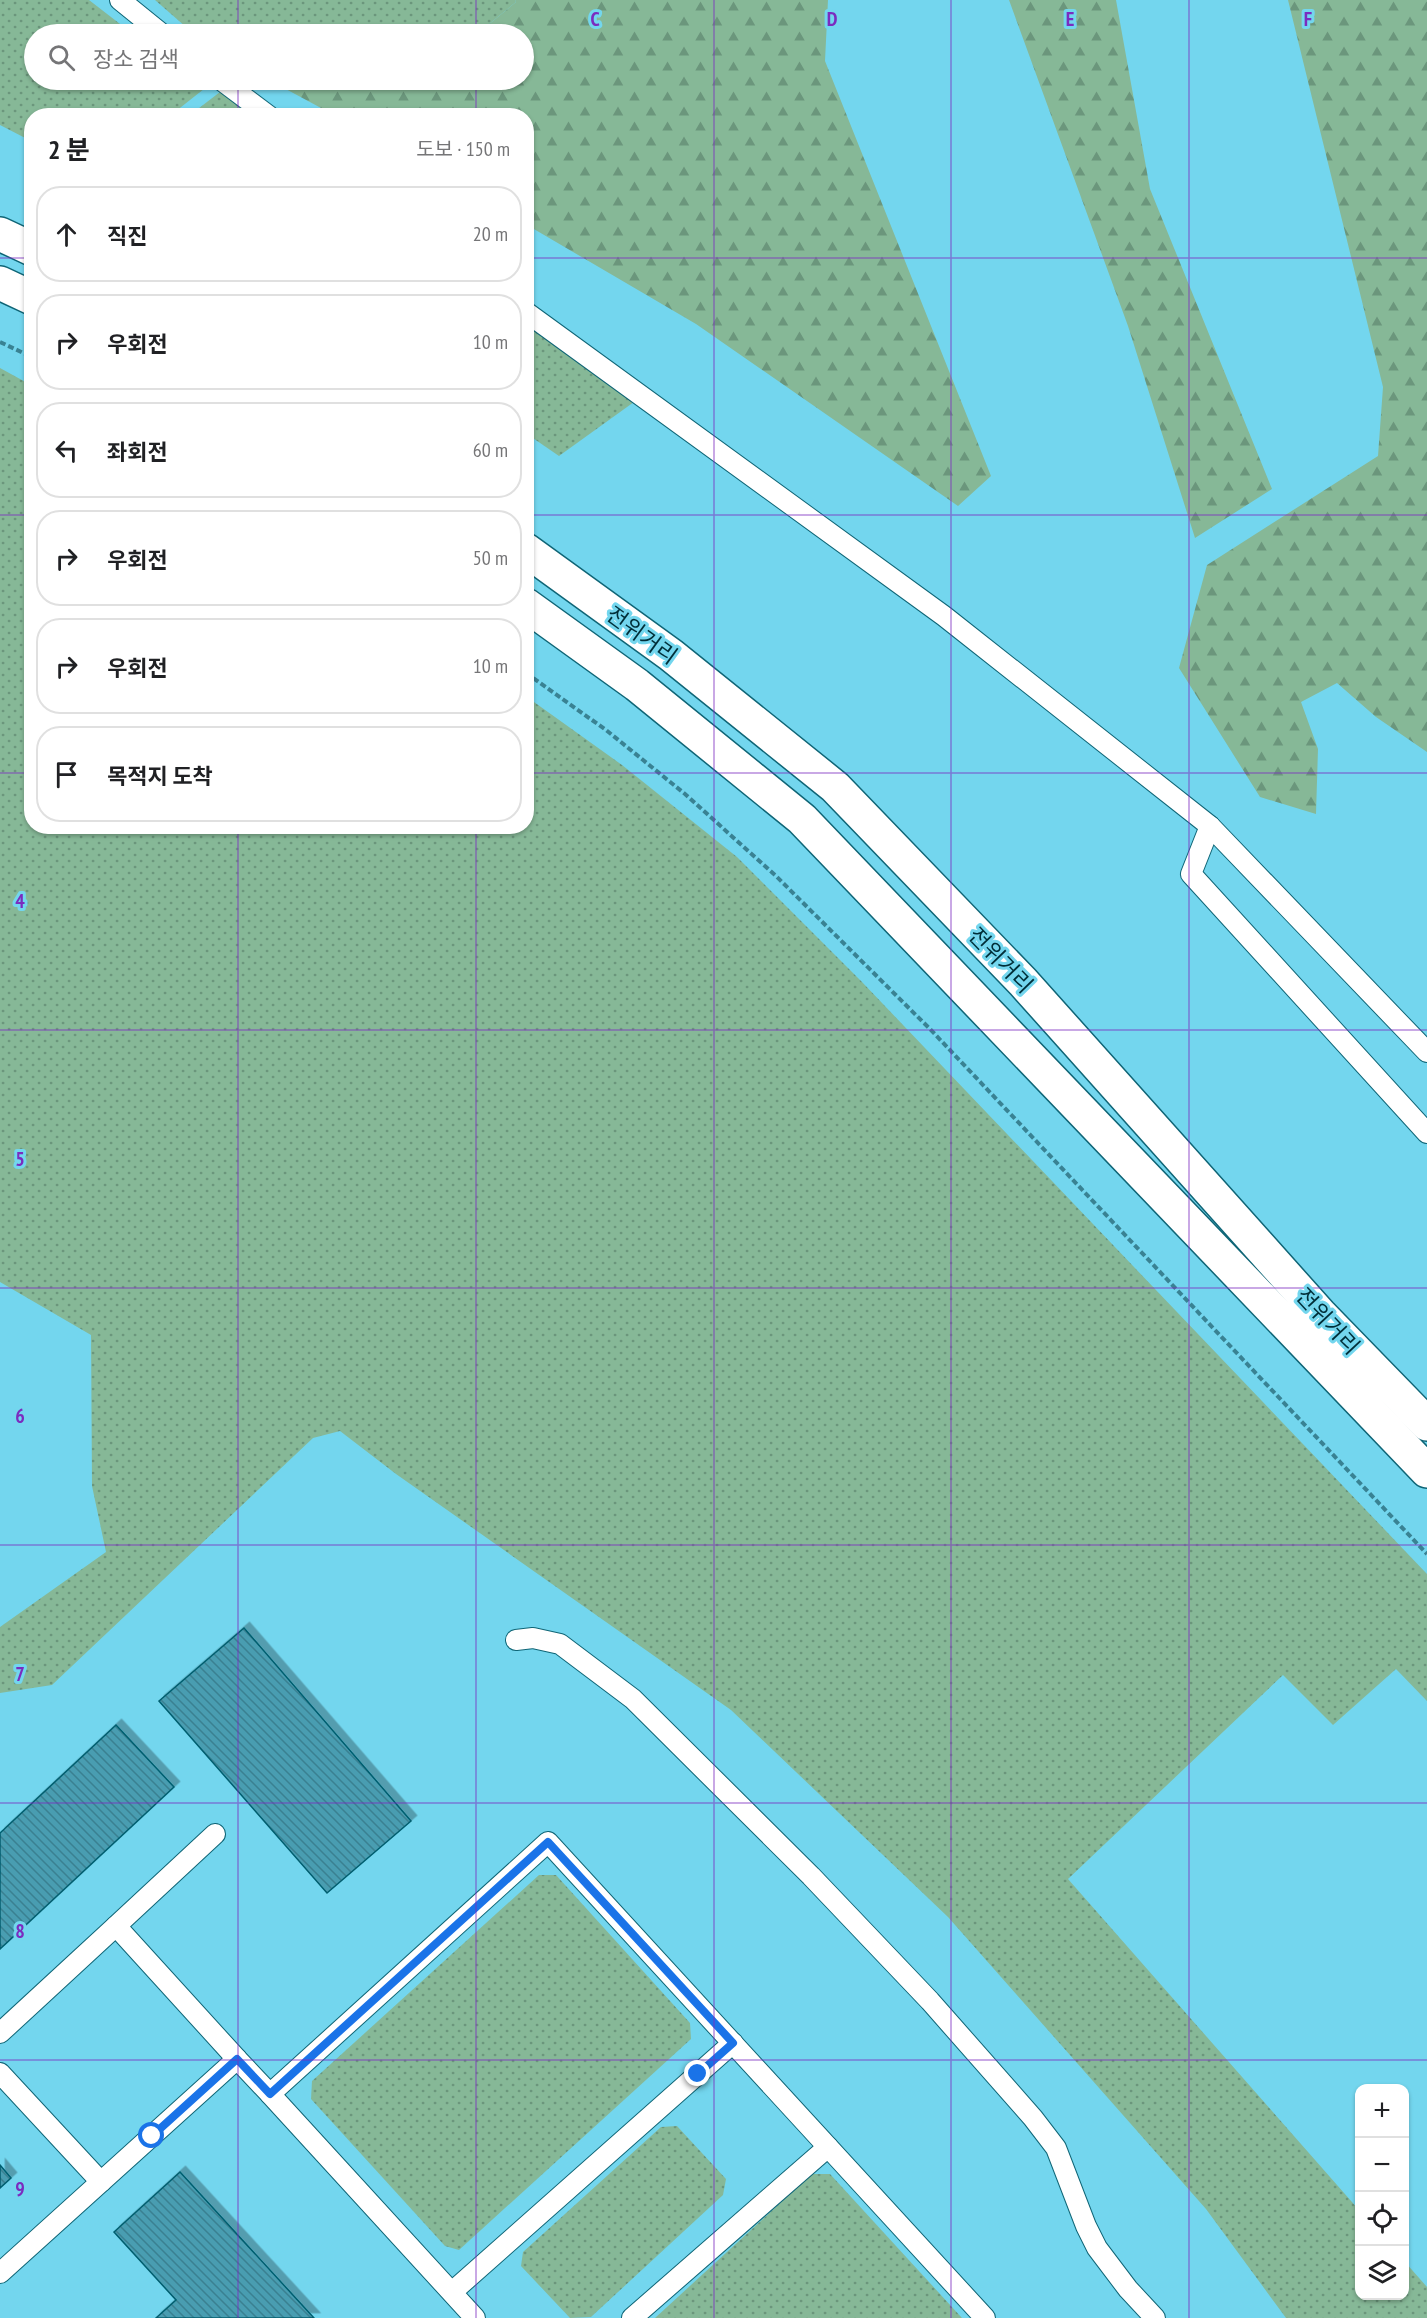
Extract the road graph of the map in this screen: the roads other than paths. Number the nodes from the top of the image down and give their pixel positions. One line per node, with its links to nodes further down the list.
1 (120, 0): 2 (lane)
2 (150, 24)
3 (234, 90): 4 (lane)
4 (258, 108)
5 (0, 234): 6 (main road)
6 (24, 245)
7 (0, 283): 8 (main road)
8 (24, 294)
9 (534, 318): 12 (lane)
10 (534, 556): 15 (main road, 전위거리)
11 (534, 611): 16 (main road, 전위거리)
12 (1210, 826): 13 (lane); 14 (lane)
13 (1427, 1052)
14 (1427, 1133)
15 (1427, 1424)
16 (1427, 1471)
17 (516, 1640): 32 (lane)
18 (215, 1834): 19 (lane)
19 (116, 1926): 20 (lane); 22 (lane)
20 (0, 2033)
21 (733, 2043): 24 (lane); 25 (lane); 28 (lane)
22 (237, 2059): 24 (lane); 26 (lane)
23 (0, 2073): 26 (lane)
24 (270, 2094): 28 (lane)
25 (828, 2147): 30 (lane); 31 (lane)
26 (101, 2182): 27 (lane)
27 (0, 2273)
28 (452, 2292): 29 (lane)
29 (475, 2318)
30 (632, 2318)
31 (985, 2318)
32 (1155, 2318)

